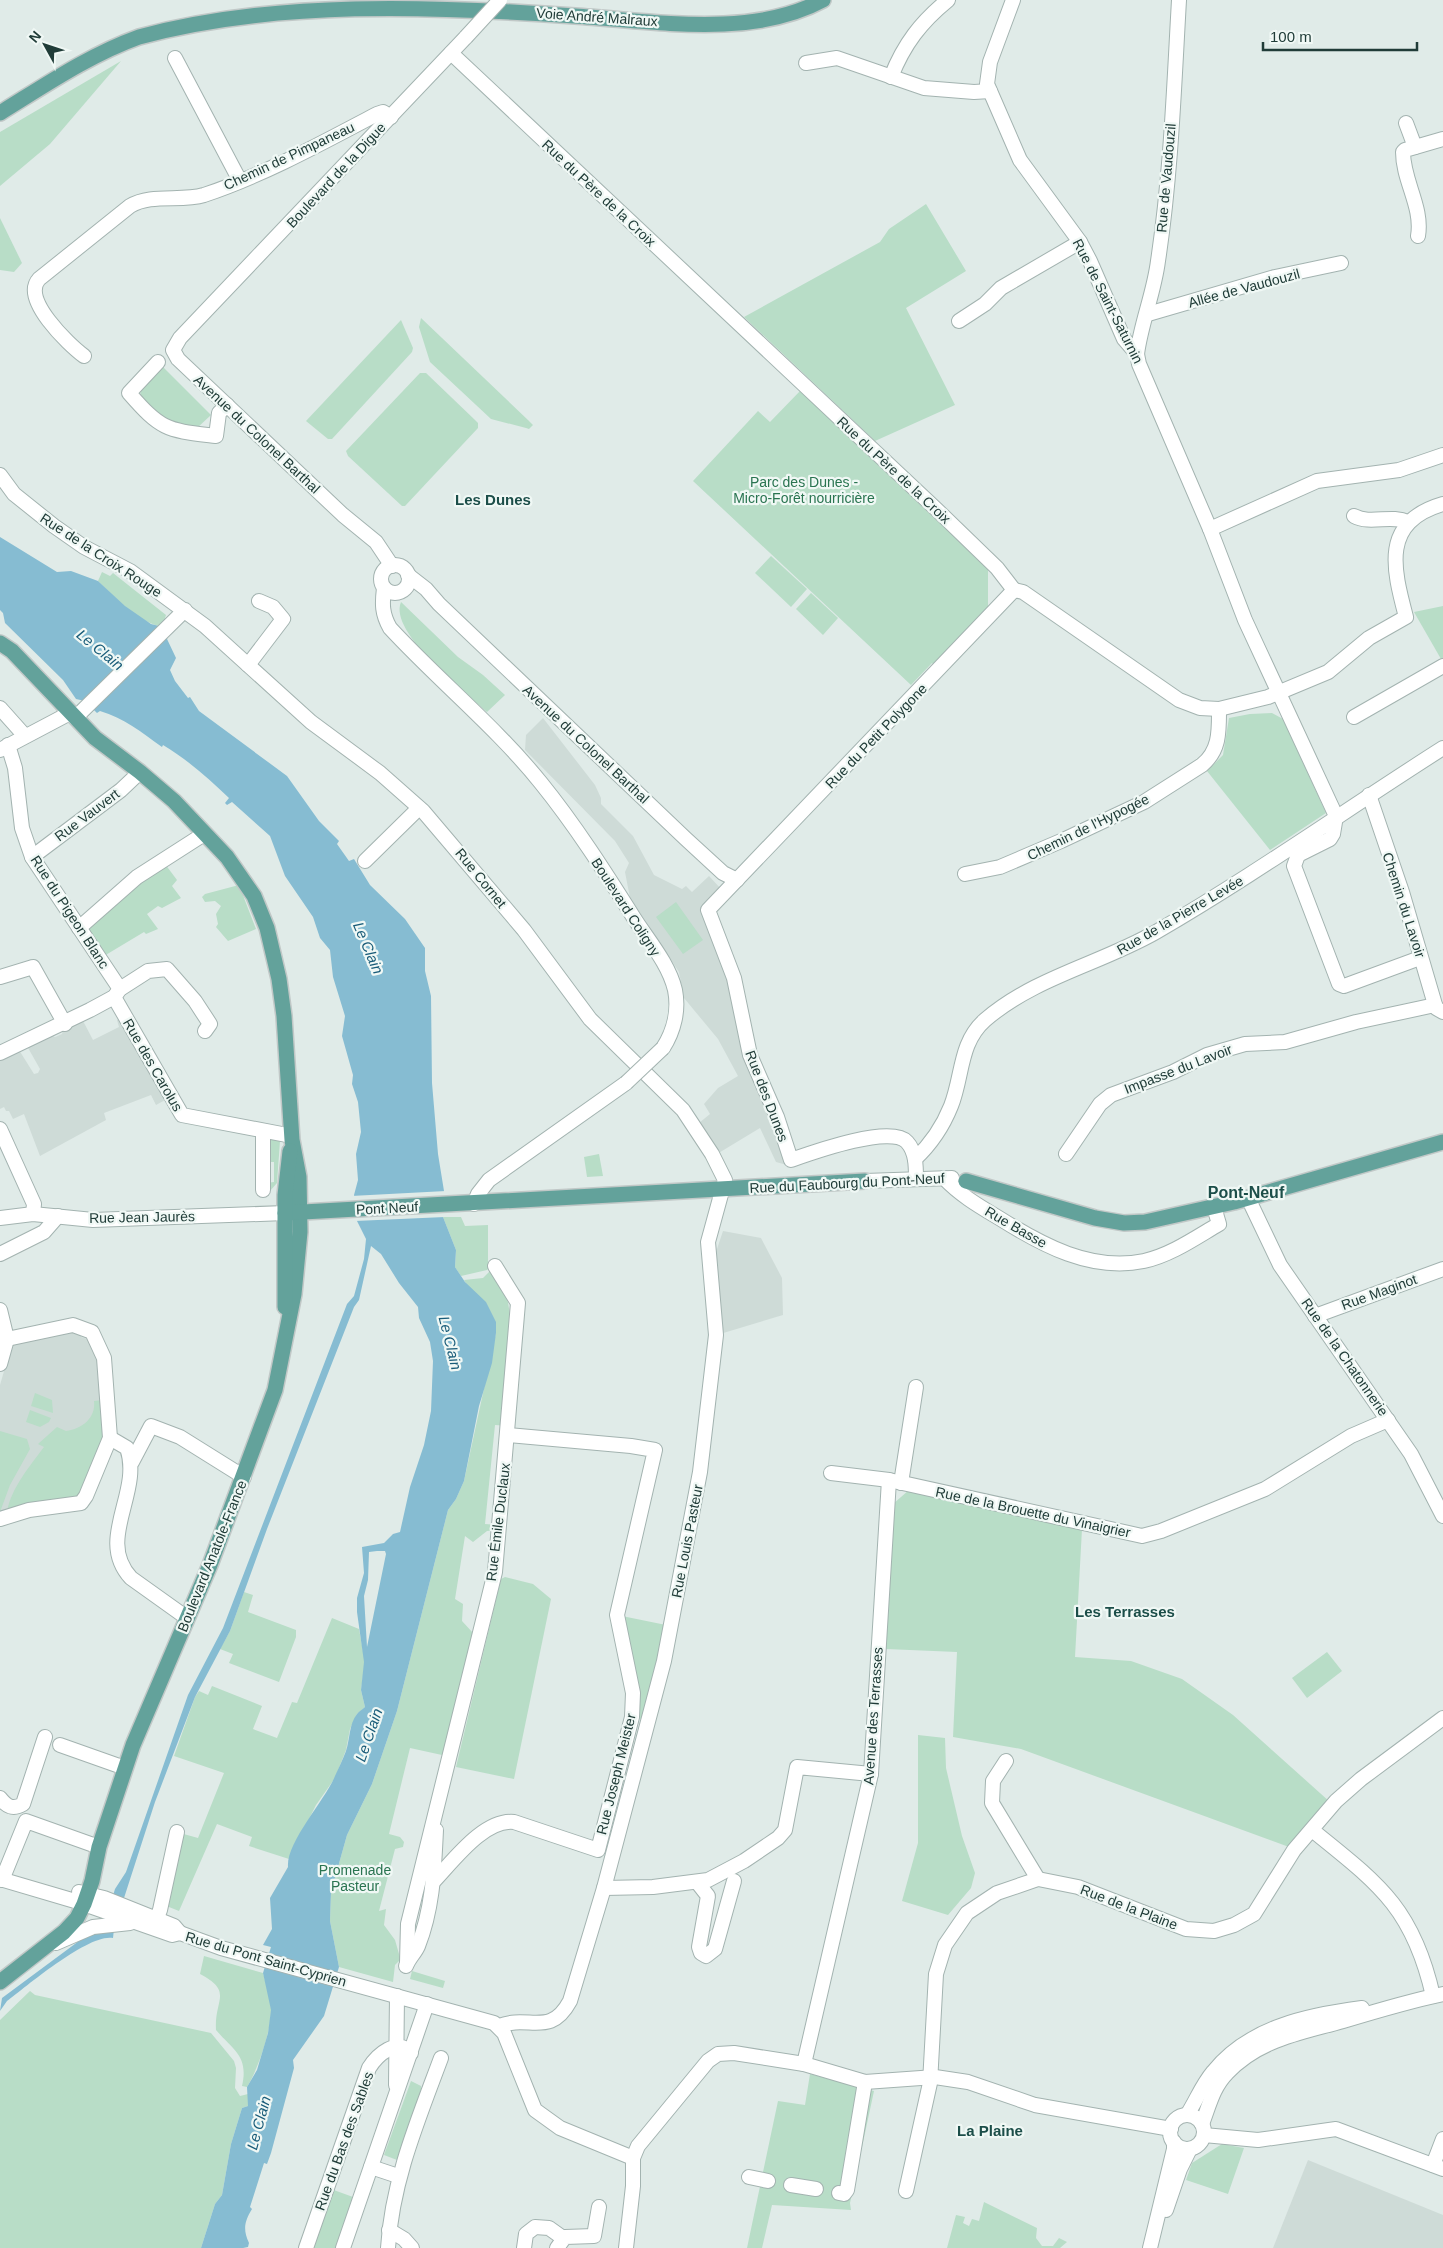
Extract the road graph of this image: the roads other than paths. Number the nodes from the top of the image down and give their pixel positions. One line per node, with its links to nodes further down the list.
1 (262, 0): 14 (main road)
2 (464, 0): 4 (main road, Voie André Malraux)
3 (500, 0): 9 (street, Boulevard de la Digue, bridge)
4 (799, 0)
5 (823, 0): 15 (main road, Voie André Malraux)
6 (948, 0): 12 (street)
7 (1179, 0): 24 (street, Rue de Vaudouzil)
8 (1011, 1): 13 (street, Rue de Saint-Saturnin)
9 (451, 53): 16 (street, Boulevard de la Digue); 39 (street, Rue du Père de la Croix)
10 (175, 58): 20 (street)
11 (806, 64): 12 (street)
12 (891, 77): 13 (street)
13 (990, 91): 22 (street, Rue de Saint-Saturnin)
14 (0, 104)
15 (0, 113)
16 (391, 117): 20 (street, Chemin de Pimpaneau); 26 (street, Boulevard de la Digue)
17 (1406, 123): 19 (street)
18 (1443, 139): 19 (street)
19 (1415, 147): 21 (street)
20 (240, 181): 28 (street, Chemin de Pimpaneau)
21 (1418, 236)
22 (1080, 242): 25 (street); 27 (street, Rue de Saint-Saturnin)
23 (1341, 263): 24 (street, Allée de Vaudouzil)
24 (1148, 314): 27 (street, Rue de Vaudouzil)
25 (959, 321)
26 (173, 350): 30 (street, Avenue du Colonel Barthal)
27 (1137, 354): 36 (street, Rue de Saint-Saturnin)
28 (84, 356)
29 (158, 362): 30 (street)
30 (227, 405): 37 (street, Avenue du Colonel Barthal)
31 (1443, 455): 36 (street)
32 (0, 475): 41 (street, Rue de la Croix Rouge)
33 (1443, 504): 35 (street)
34 (1354, 516): 35 (street)
35 (1408, 522): 45 (street, Rue du Père de la Croix)
36 (1210, 529): 45 (street, Rue de Saint-Saturnin)
37 (388, 568): 38 (street, Boulevard Coligny); 38 (street, Avenue du Colonel Barthal)
38 (398, 587): 61 (street, Avenue du Colonel Barthal); 76 (street, Boulevard Coligny, bridge)
39 (1014, 590): 47 (street, Rue du Père de la Croix); 61 (street, Rue du Petit Polygone)
40 (259, 601): 43 (street)
41 (185, 610): 43 (street, Rue Cornet); 48 (street)
42 (0, 643): 48 (main road, Boulevard Anatole-France)
43 (248, 665): 55 (street, Rue Cornet)
44 (1443, 666): 49 (street)
45 (1278, 693): 47 (street, Rue du Père de la Croix); 56 (street)
46 (0, 708): 50 (street)
47 (1219, 709): 60 (street, Chemin de l'Hypogée)
48 (72, 715): 50 (street); 53 (main road, Boulevard Anatole-France)
49 (1354, 717)
50 (25, 736): 51 (street)
51 (4, 748): 58 (street, Rue du Pigeon Blanc)
52 (1443, 748): 54 (street, Rue de la Pierre Levée)
53 (140, 772): 57 (main road, Boulevard Anatole-France); 58 (street, Rue Vauvert)
54 (1369, 795): 56 (street, Rue de la Pierre Levée); 63 (street, Chemin du Lavoir)
55 (420, 808): 59 (street); 81 (street, Rue Cornet)
56 (1336, 816): 63 (street); 75 (street, Rue de la Pierre Levée)
57 (204, 834): 62 (street); 72 (main road, Boulevard Anatole-France)
58 (32, 857): 62 (street, Rue du Pigeon Blanc)
59 (365, 861)
60 (965, 874)
61 (737, 880): 75 (street, Rue des Dunes)
62 (79, 928): 65 (street, Rue du Pigeon Blanc)
63 (1420, 958): 66 (street, Chemin du Lavoir)
64 (0, 977): 67 (street)
65 (117, 993): 67 (street); 68 (street); 71 (street, Rue des Carolus)
66 (1439, 1009): 74 (street, Impasse du Lavoir)
67 (65, 1024): 69 (street)
68 (205, 1032)
69 (0, 1053)
70 (0, 1129): 88 (street)
71 (263, 1131): 72 (street, Rue des Carolus); 82 (street)
72 (292, 1138): 87 (main road, Boulevard Anatole-France)
73 (1443, 1142): 83 (main road, Rue du Faubourg du Pont-Neuf)
74 (1066, 1154)
75 (915, 1159): 78 (street)
76 (508, 1167): 84 (street, Boulevard Coligny); 85 (street, Boulevard Coligny)
77 (944, 1178): 78 (street, Rue du Faubourg du Pont-Neuf); 80 (street, Rue du Faubourg du Pont-Neuf); 86 (street, Rue Basse)
78 (916, 1179): 79 (street, Rue du Faubourg du Pont-Neuf)
79 (865, 1181): 81 (main road, Rue du Faubourg du Pont-Neuf)
80 (966, 1181): 86 (main road, Rue du Faubourg du Pont-Neuf)
81 (724, 1189): 84 (main road, Rue du Faubourg du Pont-Neuf); 125 (street, Rue Louis Pasteur)
82 (263, 1190)
83 (1248, 1198): 86 (main road, Rue du Faubourg du Pont-Neuf); 95 (street, Rue de la Chatonnerie)
84 (493, 1201): 85 (main road, Rue du Faubourg du Pont-Neuf)
85 (467, 1204): 87 (main road, Pont Neuf)
86 (1214, 1207)
87 (292, 1213): 89 (street, Rue Jean Jaurès); 104 (main road, Boulevard Anatole-France)
88 (33, 1214): 89 (street, Rue Jean Jaurès); 90 (street, Rue Jean Jaurès)
89 (58, 1216): 91 (street)
90 (0, 1218)
91 (0, 1254)
92 (495, 1266): 100 (street, Rue Émile Duclaux)
93 (1443, 1269): 95 (street, Rue Maginot)
94 (0, 1310): 96 (street)
95 (1315, 1316): 99 (street, Rue de la Chatonnerie)
96 (7, 1338): 97 (street); 101 (street)
97 (0, 1364)
98 (916, 1387): 105 (street, Avenue des Terrasses)
99 (1388, 1420): 105 (street, Rue de la Brouette du Vinaigrier); 106 (street, Rue de la Chatonnerie)
100 (508, 1435): 116 (street, Rue Émile Duclaux); 122 (street, Rue Joseph Meister)
101 (110, 1438): 102 (street); 107 (street)
102 (132, 1462): 104 (street); 108 (street)
103 (831, 1473): 105 (street, Rue de la Brouette du Vinaigrier)
104 (244, 1478): 108 (main road, Boulevard Anatole-France)
105 (895, 1482): 114 (street, Avenue des Terrasses)
106 (1443, 1516)
107 (0, 1519)
108 (187, 1618): 113 (main road, Boulevard Anatole-France)
109 (1443, 1718): 117 (street, Rue de la Plaine)
110 (45, 1737): 115 (street)
111 (60, 1745): 113 (street)
112 (1006, 1761): 121 (street)
113 (125, 1768): 119 (main road, Boulevard Anatole-France)
114 (871, 1774): 123 (street); 139 (street, Avenue des Terrasses)
115 (0, 1798)
116 (437, 1809): 122 (street, Rue Émile Duclaux); 122 (street, Rue Émile Duclaux)
117 (1312, 1830): 121 (street, Rue de la Plaine); 131 (street)
118 (176, 1832): 128 (street)
119 (99, 1847): 120 (street); 126 (main road, Boulevard Anatole-France)
120 (1, 1880): 126 (street)
121 (1038, 1880): 140 (street, Rue de la Plaine)
122 (434, 1881)
123 (703, 1881): 124 (street); 125 (street)
124 (734, 1881)
125 (604, 1888): 135 (street, Rue Louis Pasteur)
126 (82, 1897): 127 (street, Rue du Pont Saint-Cyprien); 129 (main road, Boulevard Anatole-France)
127 (138, 1917): 128 (street, Rue du Pont Saint-Cyprien); 129 (street)
128 (155, 1924): 132 (street, Rue du Pont Saint-Cyprien)
129 (29, 1958): 130 (main road, Boulevard Anatole-France)
130 (0, 1982)
131 (1438, 1995): 133 (street)
132 (397, 1996): 134 (street, Rue du Pont Saint-Cyprien); 136 (street)
133 (1407, 2002): 143 (street); 144 (street)
134 (427, 2004): 135 (street, Rue du Pont Saint-Cyprien); 137 (street)
135 (498, 2026): 148 (street)
136 (396, 2046): 137 (street); 142 (street); 163 (street, Rue du Bas des Sables)
137 (411, 2053): 142 (street)
138 (441, 2058): 151 (street)
139 (804, 2064): 141 (street); 148 (street)
140 (930, 2078): 141 (street); 145 (street); 156 (street, Rue de la Plaine)
141 (864, 2082): 157 (street)
142 (396, 2098): 149 (street)
143 (1187, 2115): 144 (street); 145 (street)
144 (1203, 2129): 147 (street); 150 (street)
145 (1172, 2136): 147 (street); 162 (street)
146 (1443, 2139): 150 (street)
147 (1190, 2149): 162 (street)
148 (633, 2158): 168 (street)
149 (371, 2167): 151 (street); 164 (street)
150 (1438, 2167)
151 (398, 2176): 159 (street)
152 (749, 2178): 153 (street)
153 (768, 2181)
154 (791, 2185): 155 (street)
155 (816, 2189)
156 (906, 2191)
157 (839, 2194)
158 (600, 2207): 160 (street)
159 (389, 2230): 165 (street); 166 (street)
160 (593, 2242): 161 (street)
161 (560, 2243): 167 (street)
162 (1154, 2247)
163 (306, 2248)
164 (343, 2248)
165 (388, 2248)
166 (412, 2248)
167 (524, 2248)
168 (626, 2248)

